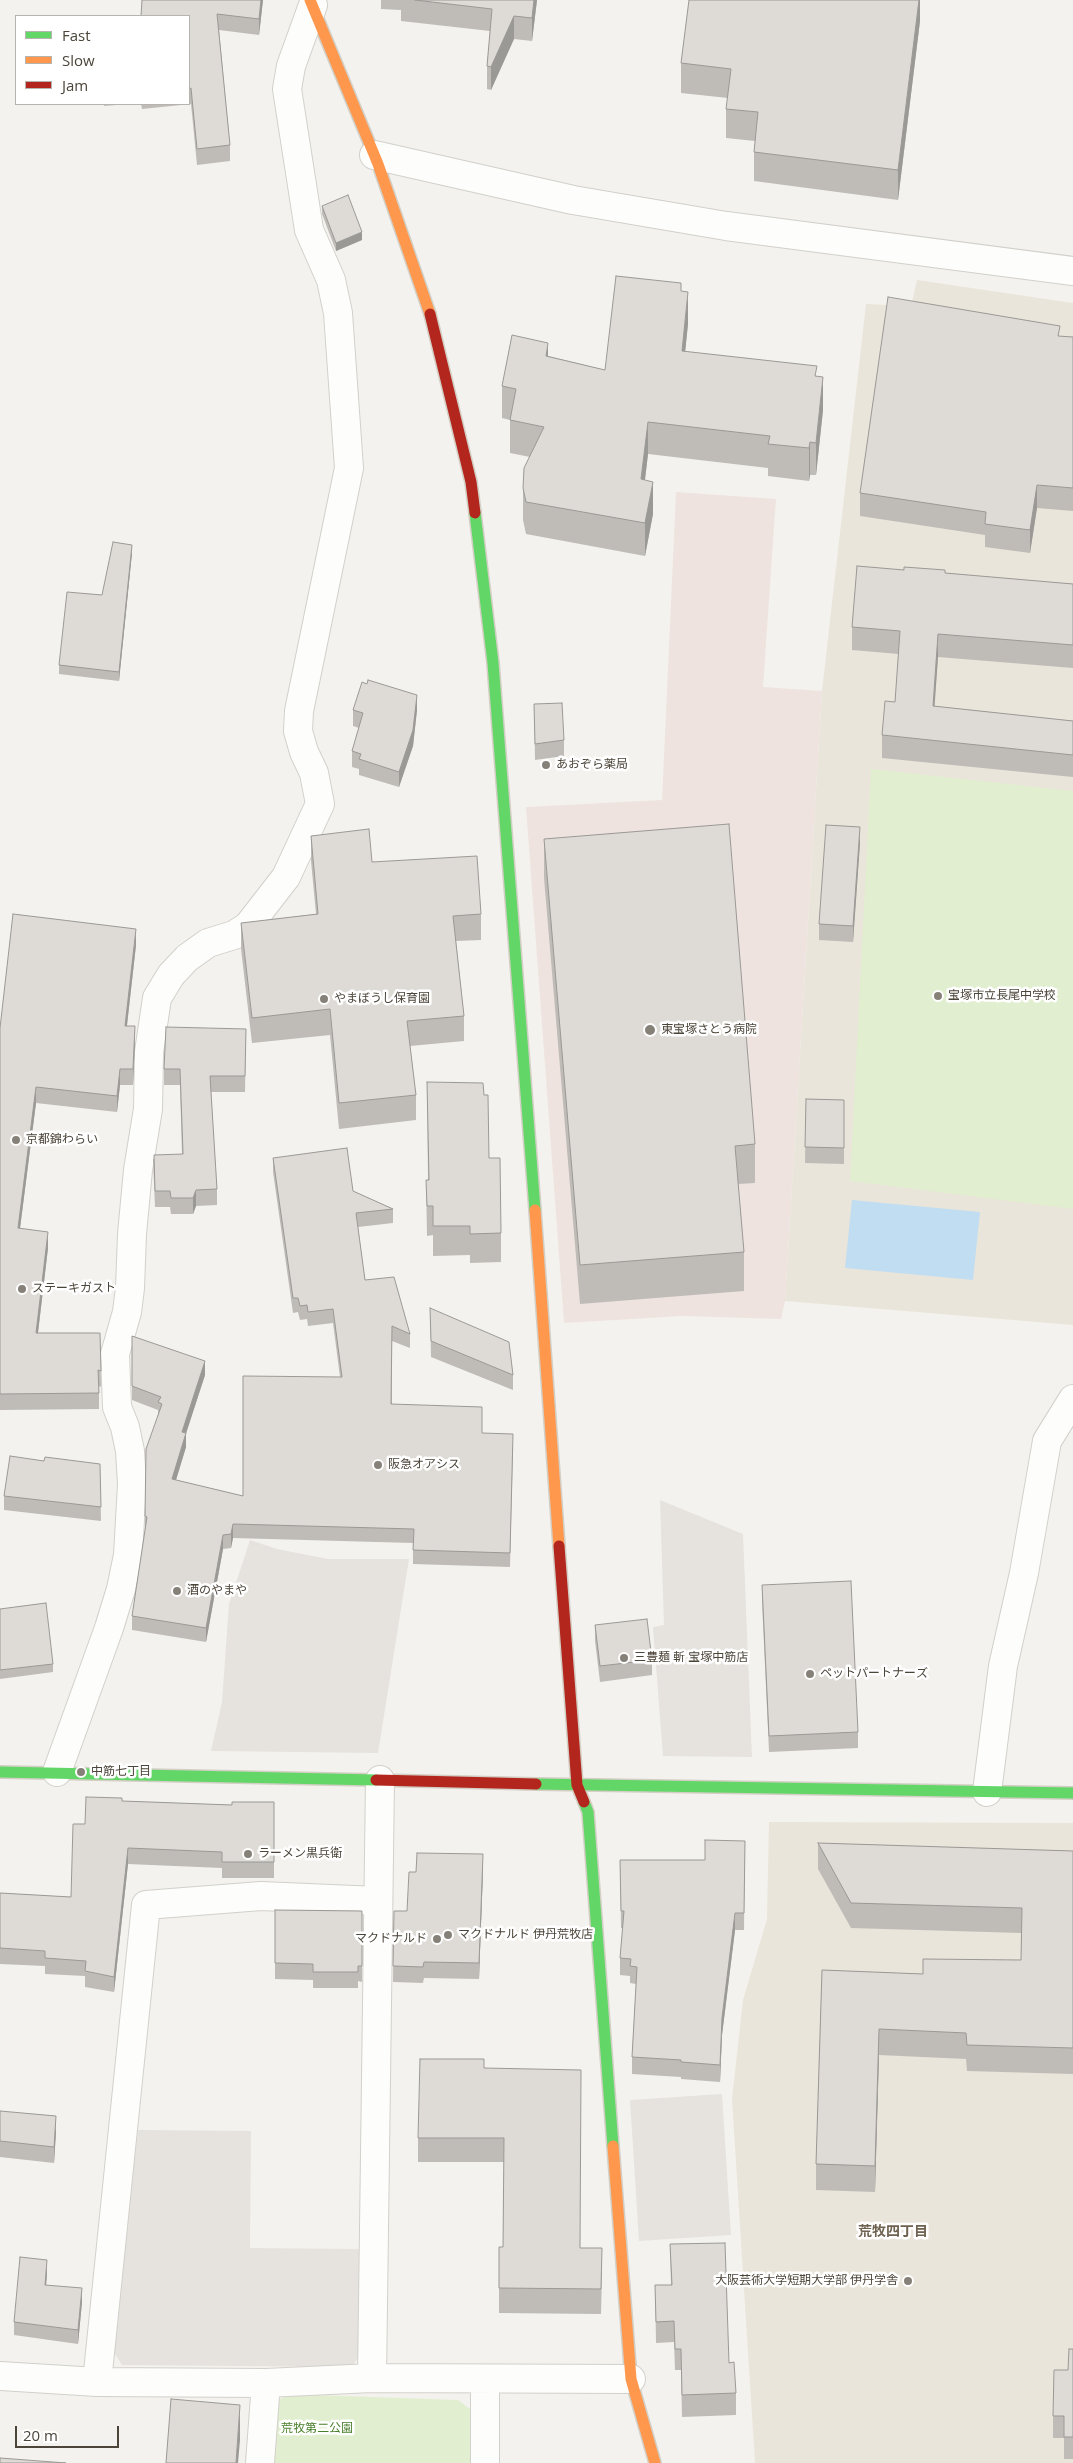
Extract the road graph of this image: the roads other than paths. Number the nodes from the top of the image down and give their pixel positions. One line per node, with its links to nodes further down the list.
1 (312, 3): 2 (street); 6 (street)
2 (374, 155): 3 (street); 8 (street)
3 (1073, 271)
4 (1073, 1399): 9 (street)
5 (0, 1772): 6 (street)
6 (57, 1772): 7 (street)
7 (380, 1780): 8 (street); 11 (street)
8 (577, 1785): 9 (street); 15 (street)
9 (987, 1792): 10 (street)
10 (1073, 1793)
11 (377, 1901): 13 (street); 16 (street)
12 (0, 2376): 16 (street)
13 (372, 2378): 14 (street); 17 (street)
14 (485, 2379): 15 (street); 19 (street)
15 (631, 2379): 20 (street)
16 (97, 2382): 17 (street)
17 (266, 2382): 18 (street)
18 (260, 2463)
19 (485, 2463)
20 (655, 2463)

